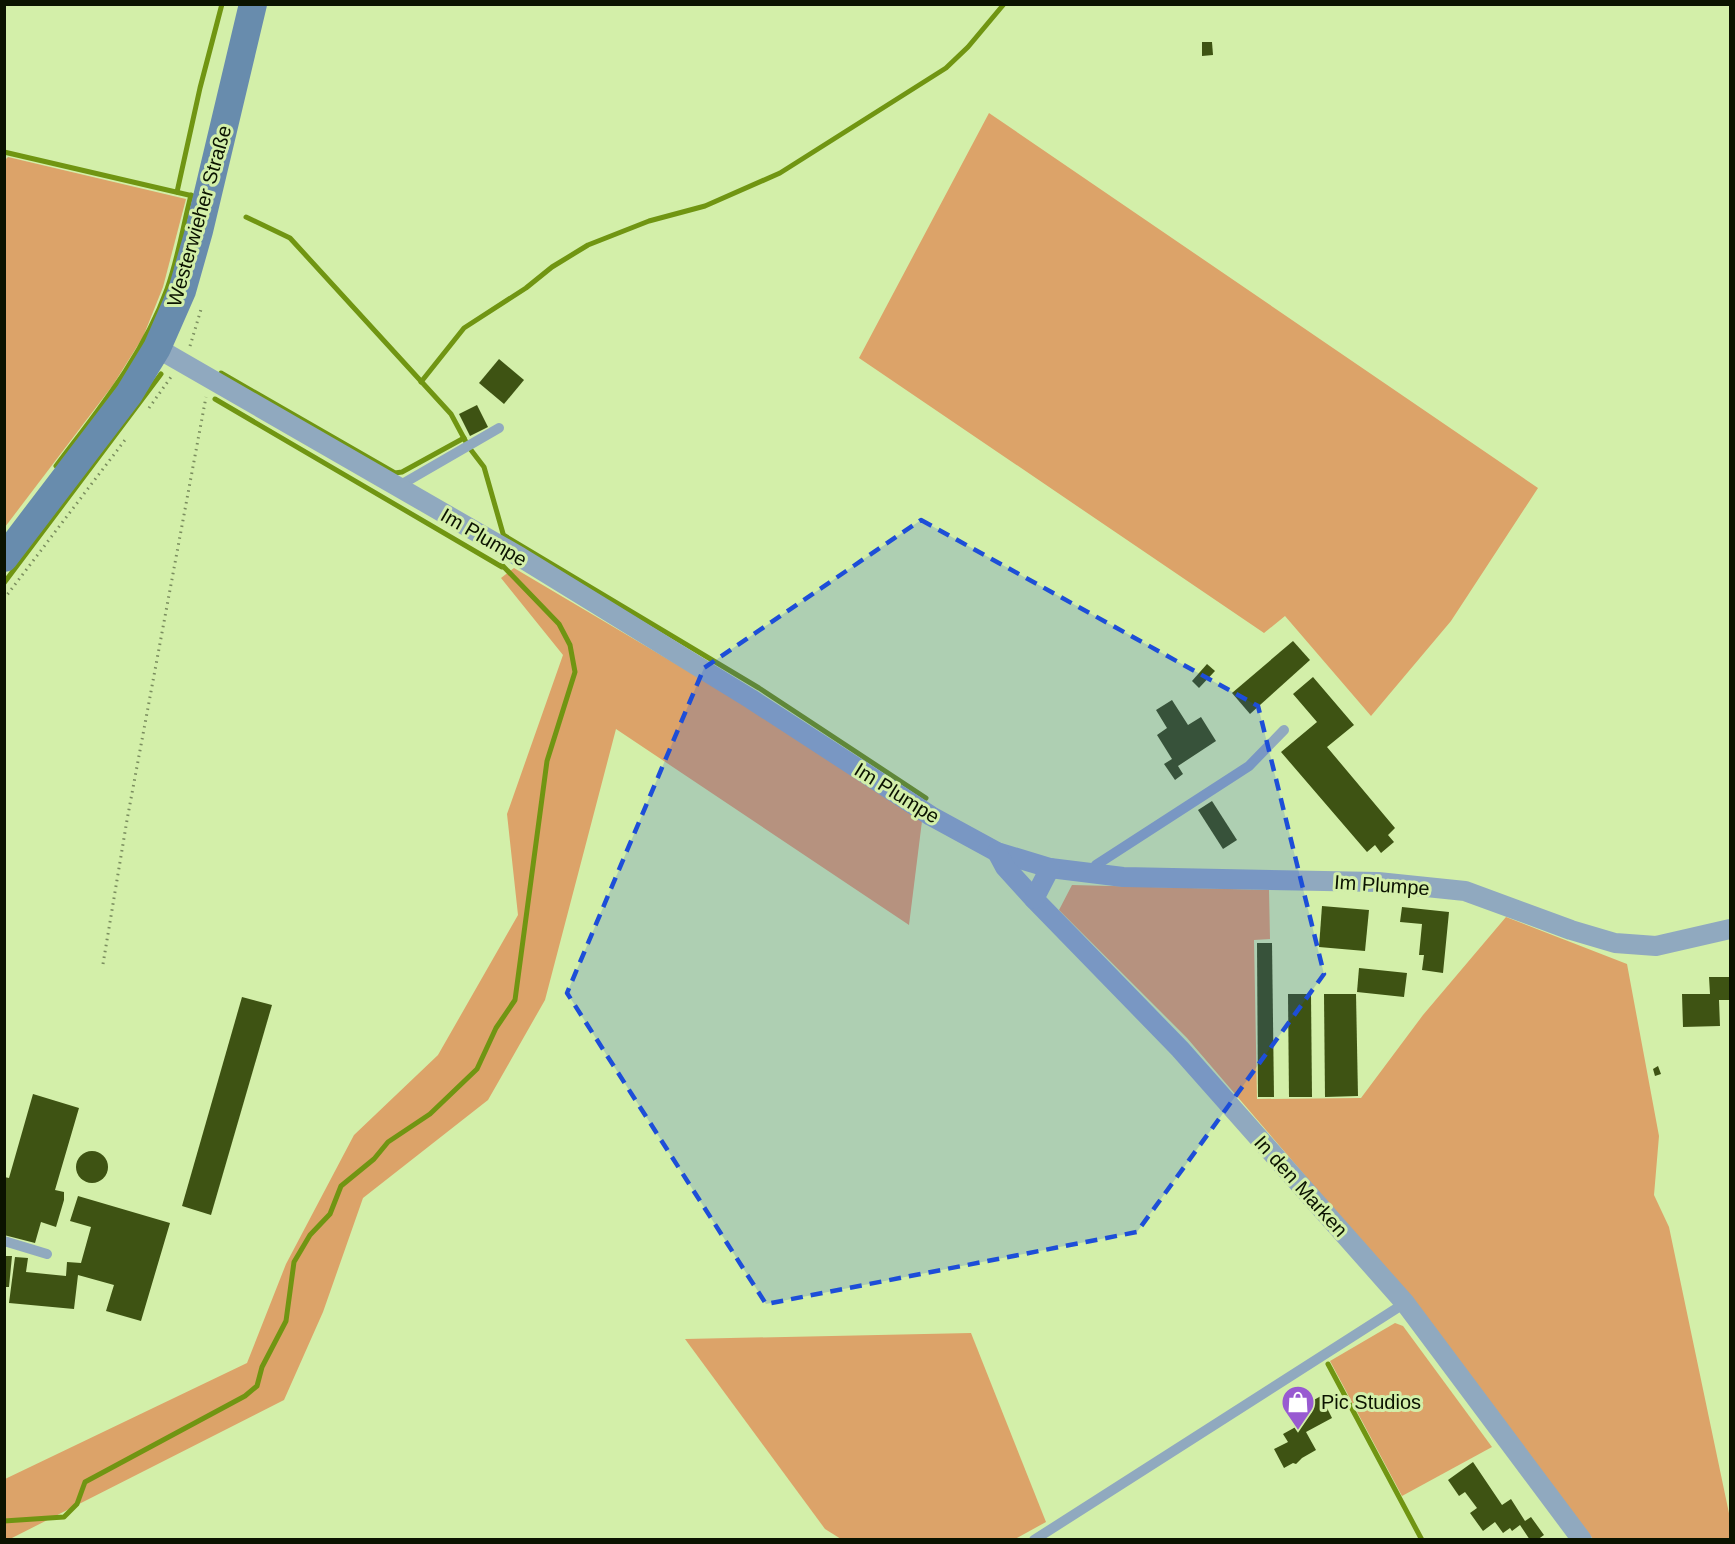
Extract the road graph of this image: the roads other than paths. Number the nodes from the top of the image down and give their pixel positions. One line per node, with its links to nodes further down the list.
1 (253, 4): 2 (main road, Westerwieher Straße)
2 (157, 348): 4 (street, Im Plumpe); 5 (main road, Westerwieher Straße)
3 (499, 428): 4 (lane)
4 (397, 487): 7 (street, Im Plumpe)
5 (4, 558)
6 (1284, 729): 9 (lane)
7 (997, 852): 8 (street, Im Plumpe); 10 (street, In den Marken)
8 (1050, 868): 9 (street, Im Plumpe); 10 (street)
9 (1091, 873): 11 (street, Im Plumpe)
10 (1034, 899): 14 (street, In den Marken)
11 (1731, 929)
12 (4, 1241): 13 (lane)
13 (47, 1254)
14 (1405, 1303): 15 (lane); 16 (street, In den Marken)
15 (1034, 1539)
16 (1582, 1539)

